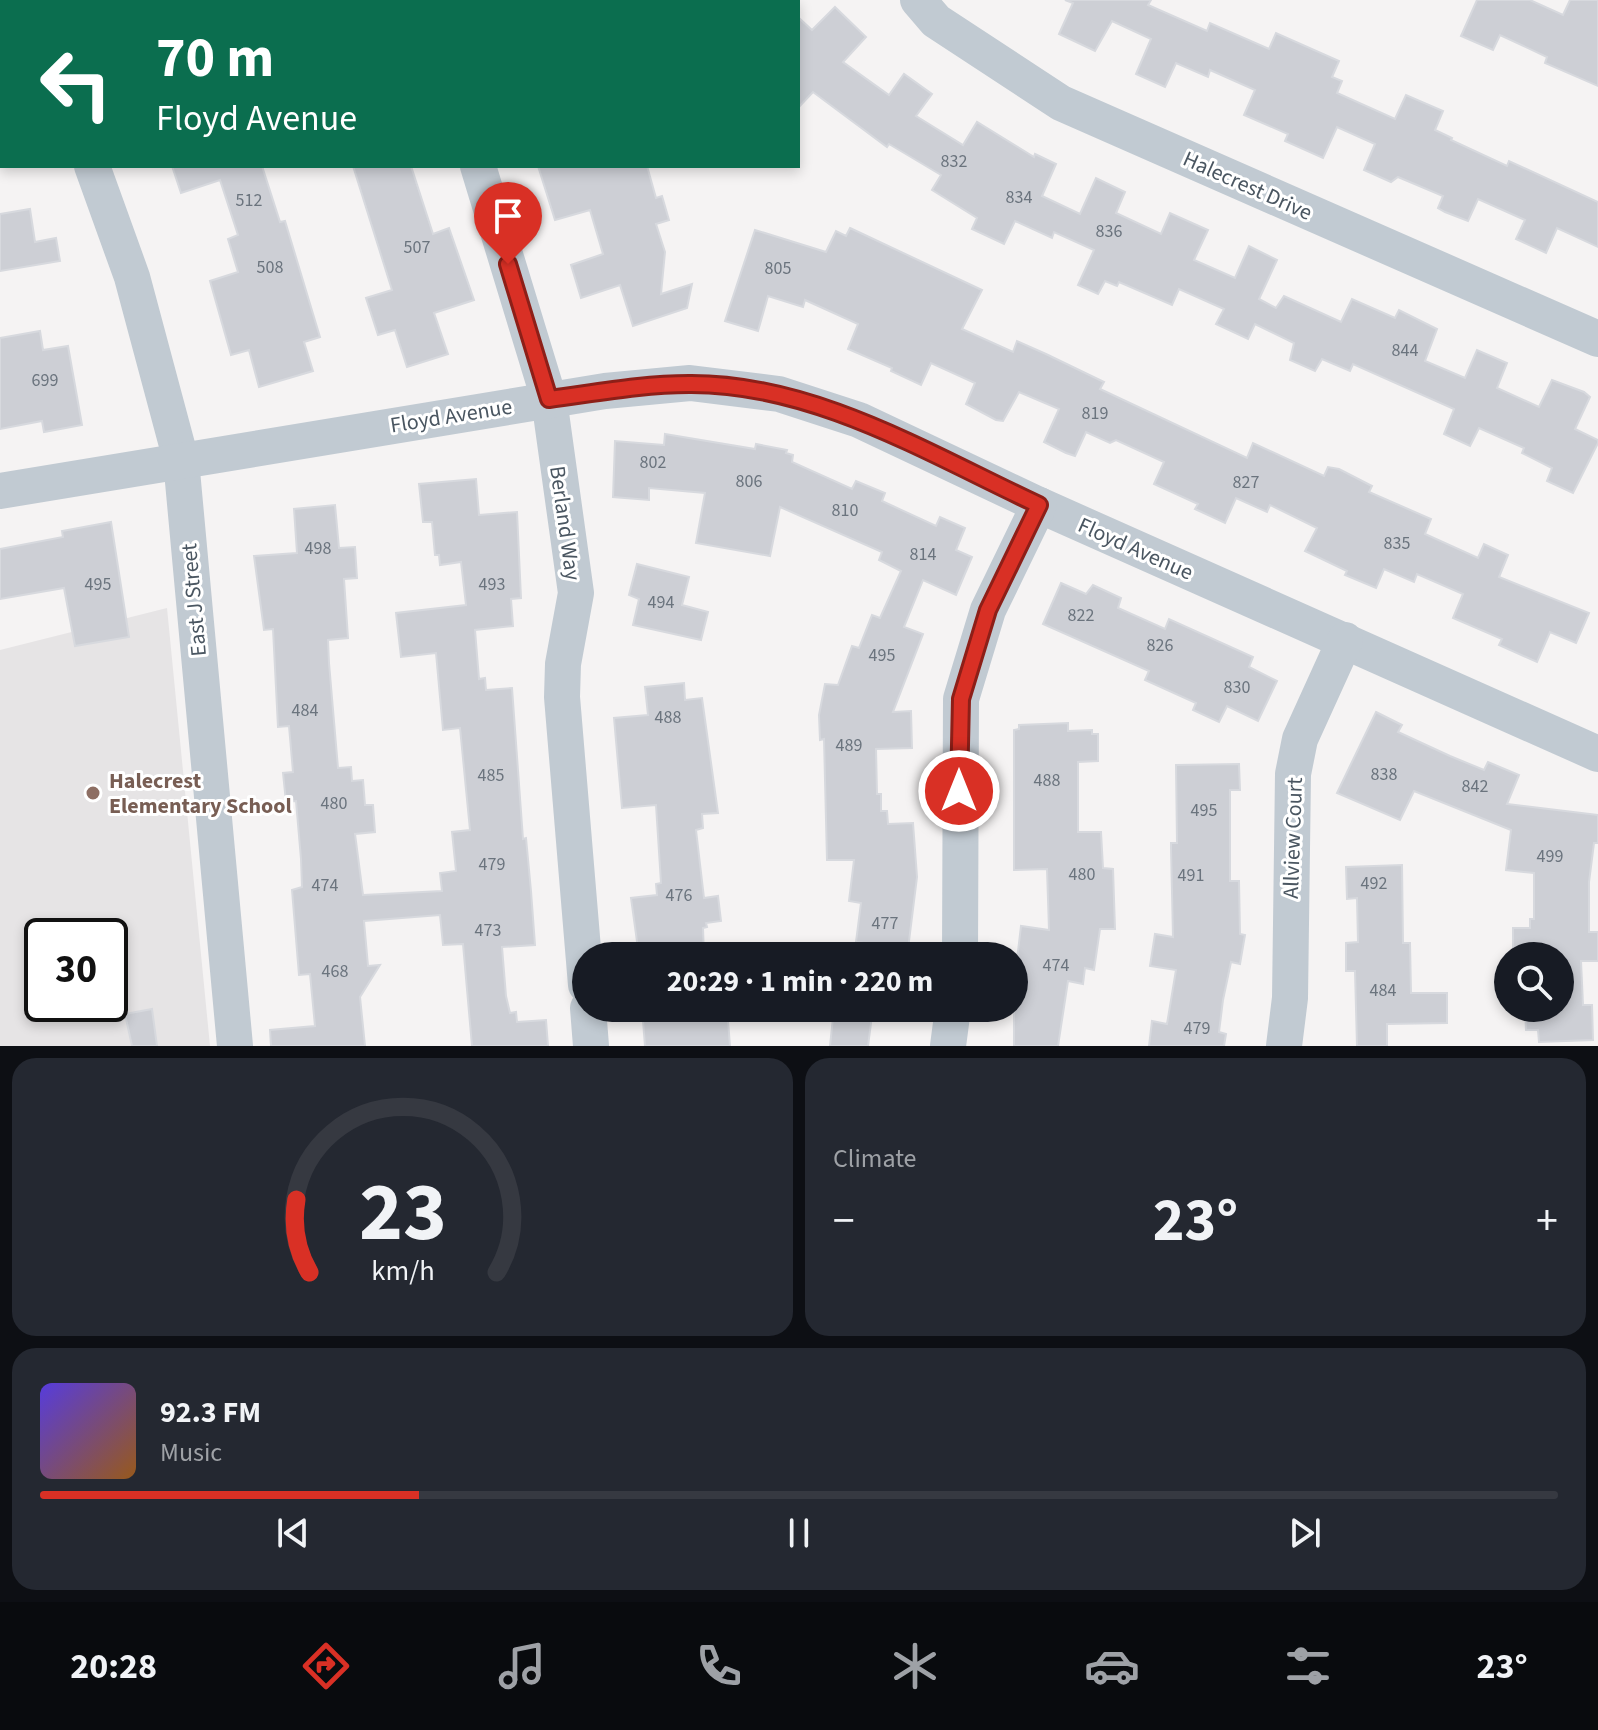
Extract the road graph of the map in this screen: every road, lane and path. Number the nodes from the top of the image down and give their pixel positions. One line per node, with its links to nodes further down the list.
1 (918, 0): 4 (street, Halecrest Drive)
2 (93, 168): 6 (street, East J Street)
3 (479, 168): 5 (street, Berland Way)
4 (1598, 339)
5 (549, 399): 6 (street, Floyd Avenue); 8 (street, Floyd Avenue); 11 (street, Berland Way)
6 (181, 460): 7 (street, Floyd Avenue); 15 (street, East J Street)
7 (0, 491)
8 (1039, 505): 9 (street, Floyd Avenue); 12 (street)
9 (1345, 640): 10 (street, Floyd Avenue); 18 (street, Allview Court)
10 (1598, 754)
11 (582, 942)
12 (960, 942)
13 (589, 1022): 16 (street)
14 (951, 1022): 17 (street)
15 (235, 1046)
16 (591, 1046)
17 (948, 1046)
18 (1284, 1046)

